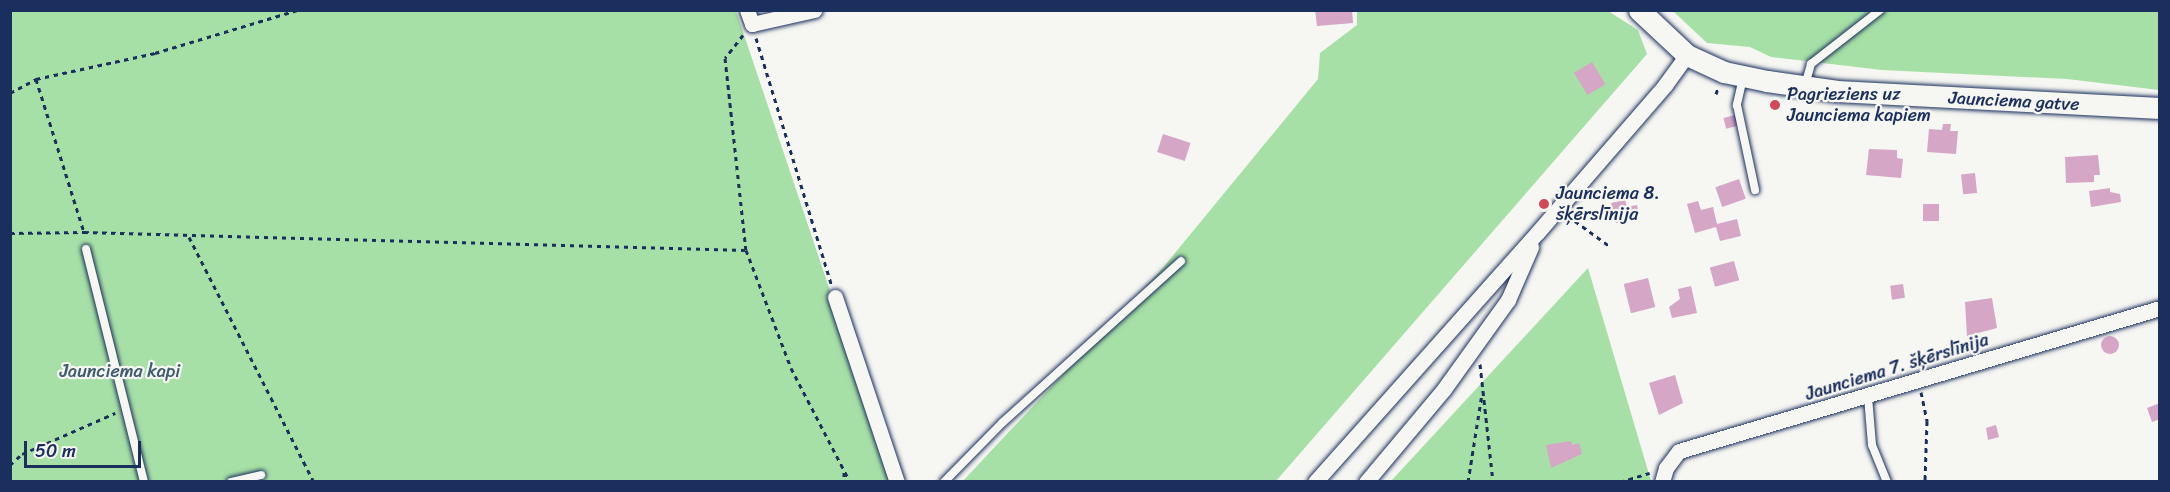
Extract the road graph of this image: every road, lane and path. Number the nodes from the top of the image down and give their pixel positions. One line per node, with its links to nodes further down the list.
1 (297, 10): 8 (path)
2 (814, 10): 5 (street)
3 (1640, 10): 6 (main road, Jaunciema gatve)
4 (1880, 10): 9 (lane)
5 (749, 17): 22 (path); 24 (path)
6 (1687, 55): 7 (main road, Jaunciema gatve); 18 (street)
7 (1743, 76): 9 (main road, Jaunciema gatve); 14 (lane)
8 (36, 78): 11 (path); 17 (path)
9 (1805, 87): 13 (main road, Jaunciema gatve)
10 (1718, 88): 12 (path)
11 (10, 93)
12 (1716, 94)
13 (2160, 108)
14 (1755, 190)
15 (1575, 221): 20 (path)
16 (10, 232): 17 (path)
17 (84, 232): 19 (path)
18 (1537, 233): 26 (street); 42 (street)
19 (189, 237): 22 (path); 37 (path)
20 (1608, 245)
21 (86, 249): 30 (lane)
22 (746, 250): 32 (path)
23 (1181, 261): 41 (lane)
24 (835, 297): 40 (street)
25 (2160, 308): 27 (street, Jaunciema 7. šķērslīnija)
26 (1478, 341): 28 (path); 43 (street)
27 (1918, 382): 29 (street, Jaunciema 7. šķērslīnija); 48 (path)
28 (1483, 391): 44 (path); 45 (path)
29 (1868, 397): 34 (street, Jaunciema 7. šķērslīnija); 47 (lane)
30 (125, 408): 31 (path); 35 (lane)
31 (10, 465)
32 (844, 471): 38 (path); 39 (path)
33 (261, 475): 36 (lane)
34 (1664, 475): 46 (path)
35 (144, 482)
36 (231, 482)
37 (314, 482)
38 (844, 482)
39 (850, 482)
40 (897, 482)
41 (945, 482)
42 (1315, 482)
43 (1366, 482)
44 (1468, 482)
45 (1493, 482)
46 (1620, 482)
47 (1887, 482)
48 (1925, 482)

